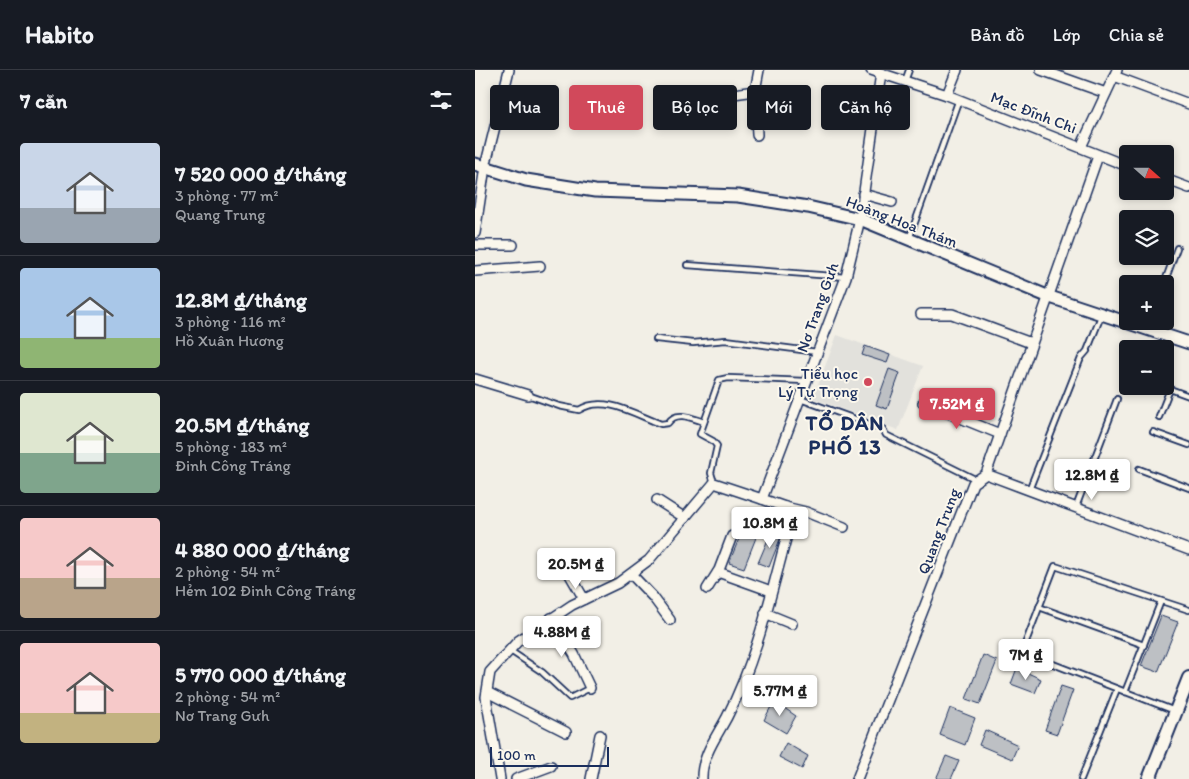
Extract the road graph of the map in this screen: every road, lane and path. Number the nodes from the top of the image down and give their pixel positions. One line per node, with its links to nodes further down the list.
1 (509, 70): 20 (street)
2 (759, 70): 10 (street)
3 (871, 70): 7 (street, Mạc Đĩnh Chi)
4 (909, 70): 9 (lane)
5 (957, 70): 11 (street)
6 (1041, 70): 12 (street)
7 (881, 73): 9 (street, Mạc Đĩnh Chi); 23 (street, Nơ Trang Gưh)
8 (1115, 73): 12 (street); 14 (street)
9 (905, 81): 11 (street, Mạc Đĩnh Chi)
10 (756, 85)
11 (947, 94): 13 (street, Mạc Đĩnh Chi)
12 (1106, 94): 17 (street)
13 (959, 99): 17 (street, Mạc Đĩnh Chi); 27 (lane)
14 (1189, 104)
15 (757, 130): 16 (street)
16 (757, 135)
17 (1081, 147): 18 (street, Mạc Đĩnh Chi)
18 (1098, 156): 19 (street, Mạc Đĩnh Chi); 36 (street)
19 (1119, 163)
20 (480, 165): 25 (street, Hoàng Hoa Thám); 26 (street)
21 (1174, 182): 22 (street)
22 (1189, 188)
23 (863, 194): 24 (street); 25 (street, Nơ Trang Gưh)
24 (892, 202)
25 (860, 219): 27 (street, Hoàng Hoa Thám); 35 (street, Nơ Trang Gưh)
26 (475, 233)
27 (909, 240): 36 (street, Hoàng Hoa Thám)
28 (475, 245): 29 (street)
29 (513, 245)
30 (1177, 248): 34 (lane)
31 (687, 265): 35 (lane)
32 (540, 266): 33 (street)
33 (475, 271)
34 (1168, 275)
35 (846, 277): 44 (street, Nơ Trang Gưh)
36 (1047, 296): 38 (street, Hoàng Hoa Thám); 42 (street)
37 (921, 314): 42 (street)
38 (1102, 314): 39 (street, Hoàng Hoa Thám); 62 (lane)
39 (1119, 318)
40 (1161, 330): 43 (street, Hoàng Hoa Thám)
41 (656, 339): 44 (lane)
42 (1031, 343): 55 (street)
43 (1189, 343)
44 (817, 352): 46 (street, Nơ Trang Gưh)
45 (475, 379): 47 (street)
46 (806, 381): 49 (street, Nơ Trang Gưh); 53 (lane)
47 (528, 395): 53 (lane)
48 (1189, 396): 52 (lane)
49 (799, 398): 59 (lane); 63 (street, Nơ Trang Gưh)
50 (1117, 399): 66 (lane)
51 (923, 403): 55 (street)
52 (1159, 417)
53 (704, 422): 60 (lane)
54 (1153, 432): 56 (lane)
55 (1000, 434): 58 (street)
56 (1189, 445)
57 (1139, 469): 61 (lane)
58 (986, 474): 59 (street, Quang Trung); 62 (street)
59 (977, 480): 99 (street, Quang Trung)
60 (714, 483): 63 (street); 67 (street)
61 (1189, 488)
62 (1029, 490): 66 (street)
63 (762, 499): 65 (street)
64 (657, 500): 67 (street)
65 (785, 507): 68 (street); 75 (street)
66 (1075, 507): 70 (street)
67 (685, 518): 73 (street)
68 (845, 526)
69 (732, 536): 72 (street)
70 (1189, 550)
71 (566, 568): 76 (street)
72 (718, 572): 74 (street); 75 (street)
73 (631, 574): 76 (street); 82 (street)
74 (707, 589)
75 (771, 591): 80 (street)
76 (584, 599): 81 (street)
77 (1161, 601): 78 (lane); 79 (lane); 84 (lane)
78 (1039, 608): 84 (lane); 88 (lane)
79 (1189, 610)
80 (765, 613): 83 (street); 98 (street)
81 (551, 618): 85 (street); 87 (street)
82 (670, 620)
83 (792, 624)
84 (1143, 645): 90 (lane)
85 (509, 650): 87 (lane); 89 (street)
86 (1189, 678): 91 (main road)
87 (590, 688)
88 (1117, 688): 90 (lane); 100 (lane)
89 (487, 692): 92 (street); 95 (street)
90 (1125, 692): 91 (lane)
91 (1176, 711): 101 (main road)
92 (566, 732)
93 (600, 735): 97 (street)
94 (551, 766): 96 (street)
95 (500, 779)
96 (516, 779)
97 (591, 779)
98 (703, 779)
99 (857, 779)
100 (1081, 779)
101 (1149, 779)

